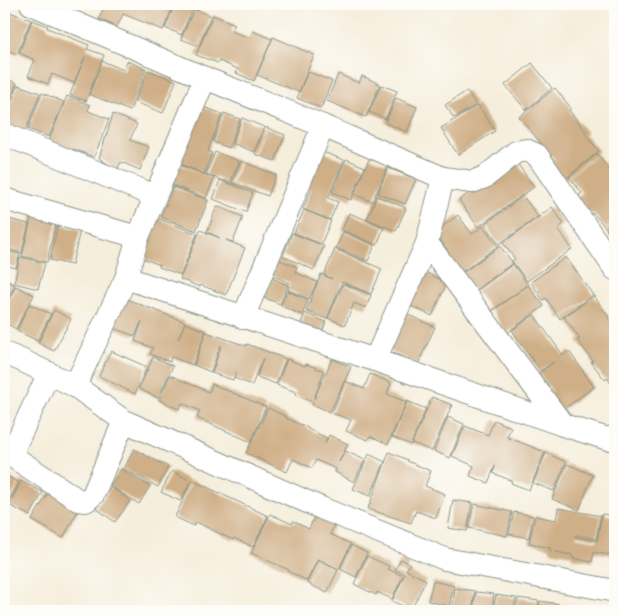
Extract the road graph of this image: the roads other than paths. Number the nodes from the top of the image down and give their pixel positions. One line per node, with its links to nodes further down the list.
1 (30, 4): 2 (street)
2 (205, 78): 3 (street); 6 (street)
3 (323, 126): 5 (street); 12 (street)
4 (4, 134): 6 (street)
5 (443, 178): 9 (street); 10 (street)
6 (155, 196): 8 (street)
7 (4, 199): 8 (street)
8 (138, 237): 11 (street)
9 (427, 243): 14 (street); 18 (street)
10 (615, 269)
11 (126, 278): 12 (street); 16 (street)
12 (243, 318): 14 (street)
13 (4, 353): 15 (street)
14 (374, 360): 18 (street)
15 (49, 373): 16 (street); 17 (street)
16 (75, 386): 17 (street)
17 (124, 421): 20 (street)
18 (563, 425): 19 (street)
19 (613, 443)
20 (615, 591)

